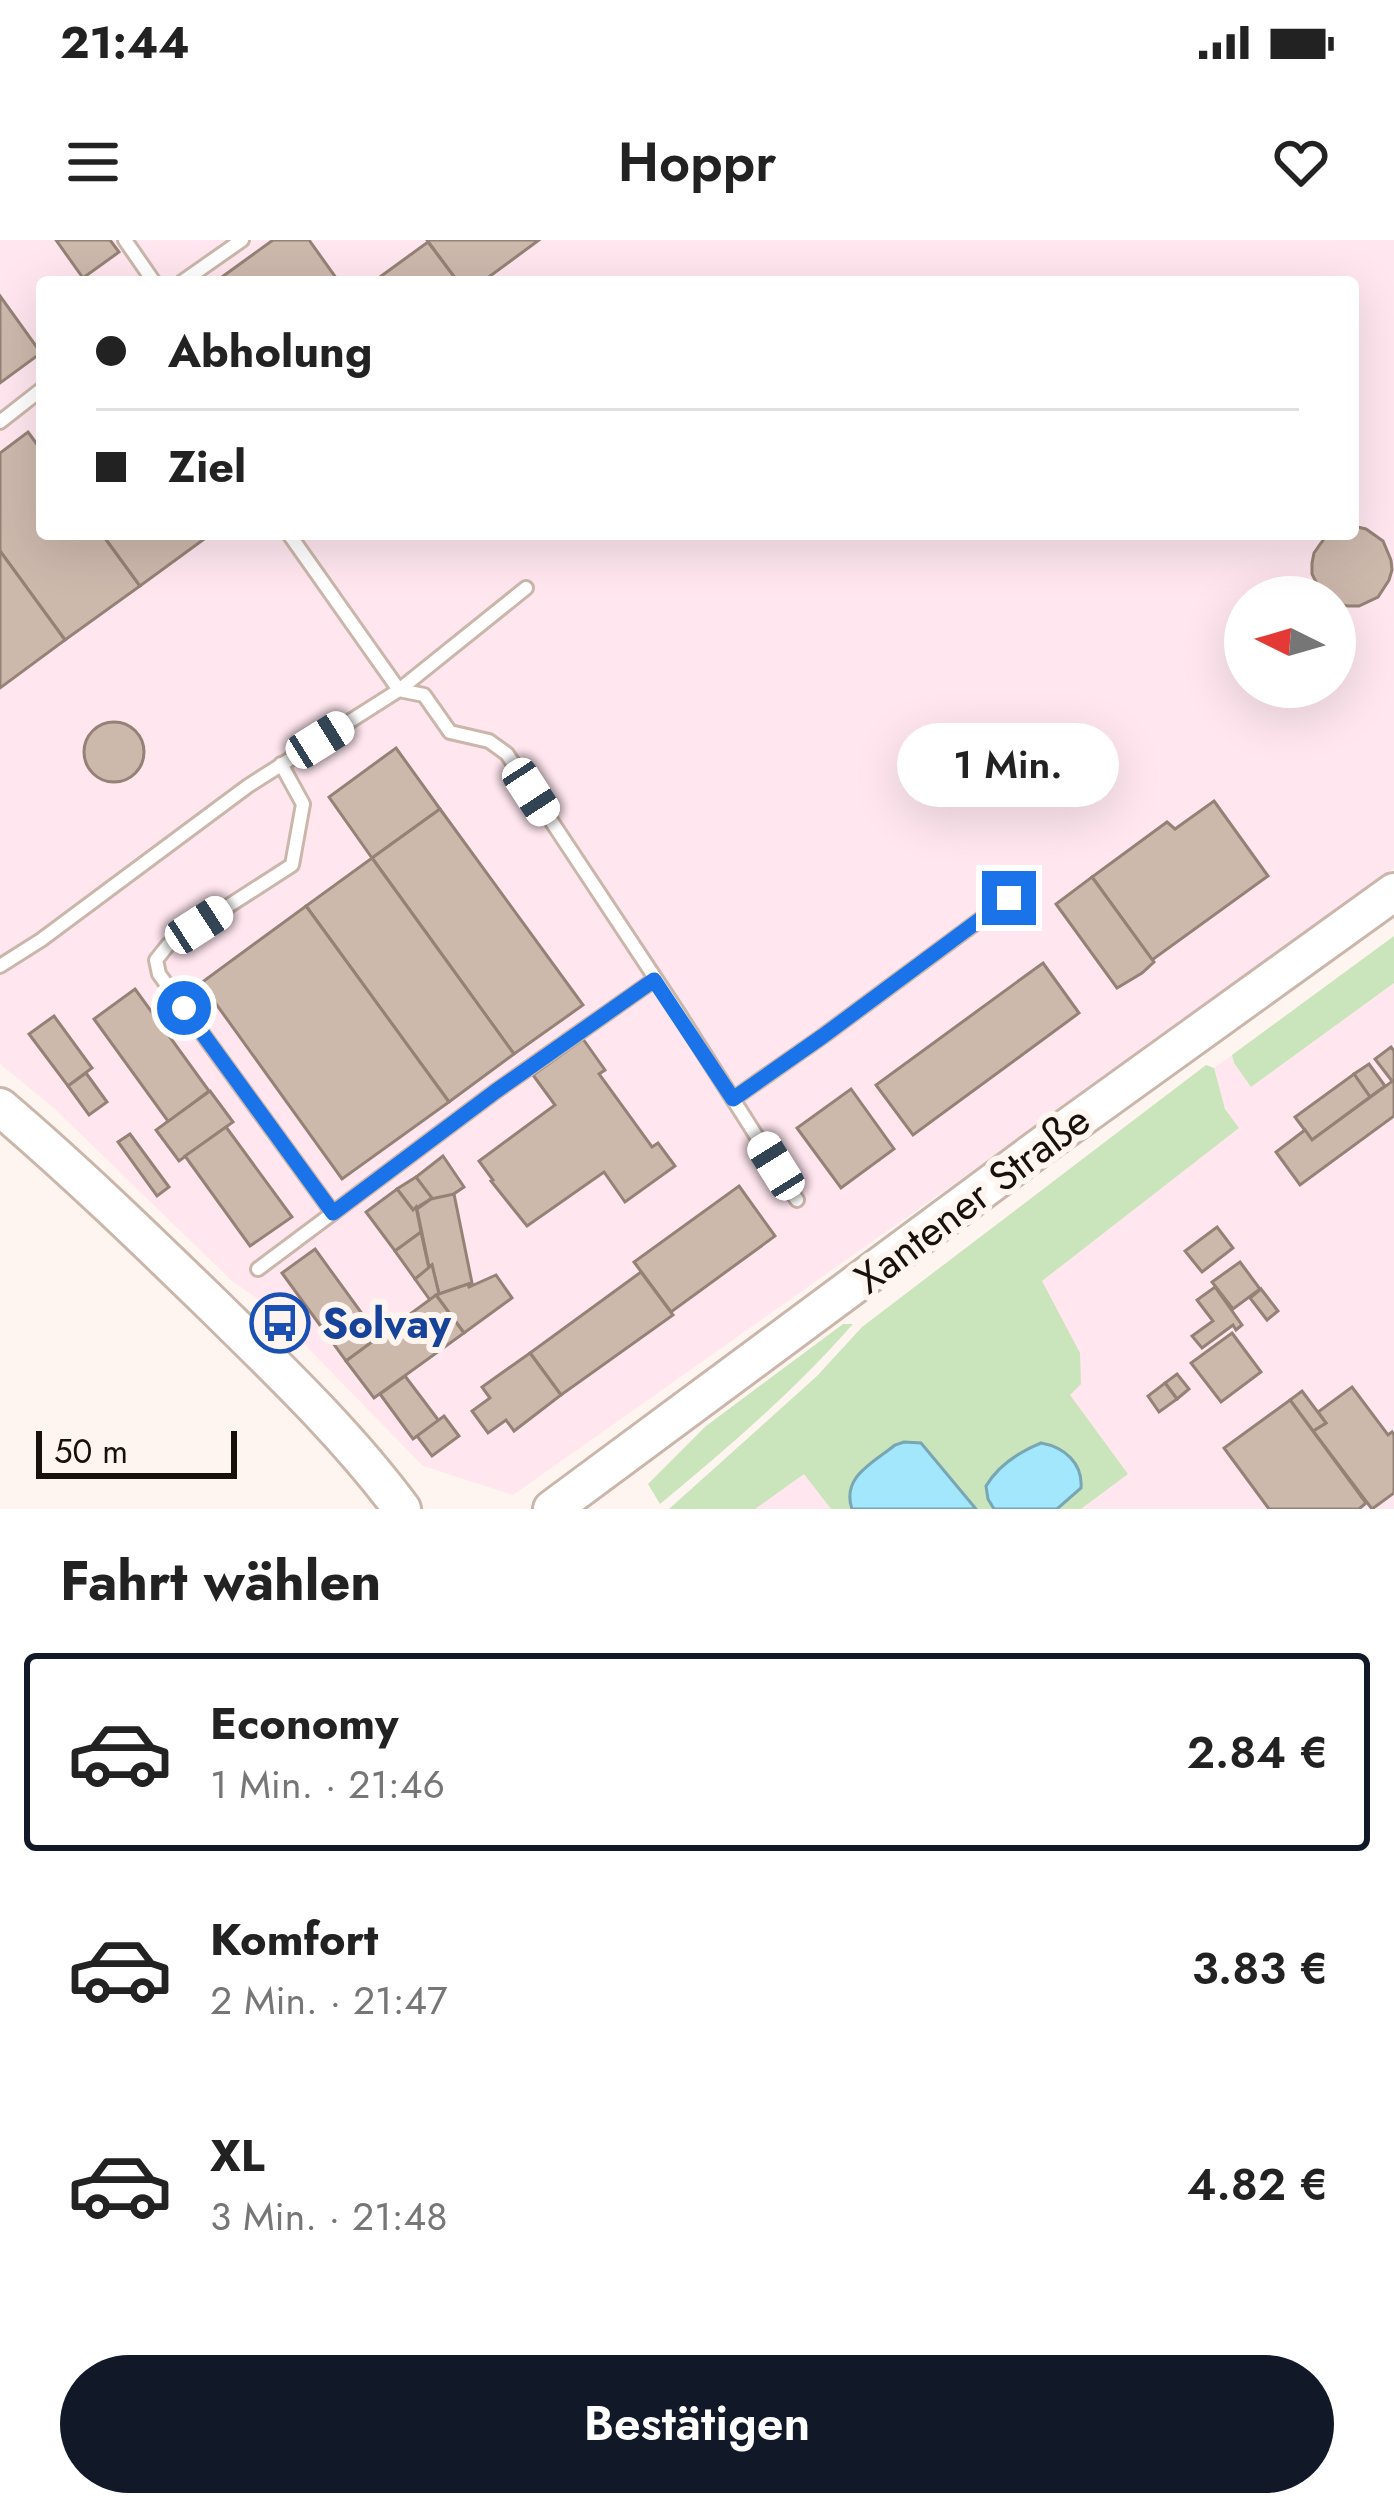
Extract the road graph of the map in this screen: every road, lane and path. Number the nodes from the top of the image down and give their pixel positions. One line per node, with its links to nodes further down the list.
1 (125, 240): 3 (lane)
2 (242, 240): 4 (lane)
3 (150, 276)
4 (191, 276)
5 (36, 394): 6 (lane)
6 (0, 422)
7 (293, 540): 9 (lane)
8 (526, 588): 9 (lane)
9 (399, 690): 10 (lane); 14 (lane)
10 (281, 764): 13 (lane); 18 (lane)
11 (1394, 892): 21 (main road, Xantener Straße)
12 (1009, 898): 15 (lane)
13 (0, 966)
14 (654, 980): 15 (lane); 18 (lane)
15 (733, 1099): 17 (lane)
16 (0, 1108): 20 (main road)
17 (797, 1200)
18 (333, 1213): 19 (lane)
19 (258, 1269)
20 (402, 1509)
21 (552, 1509)

